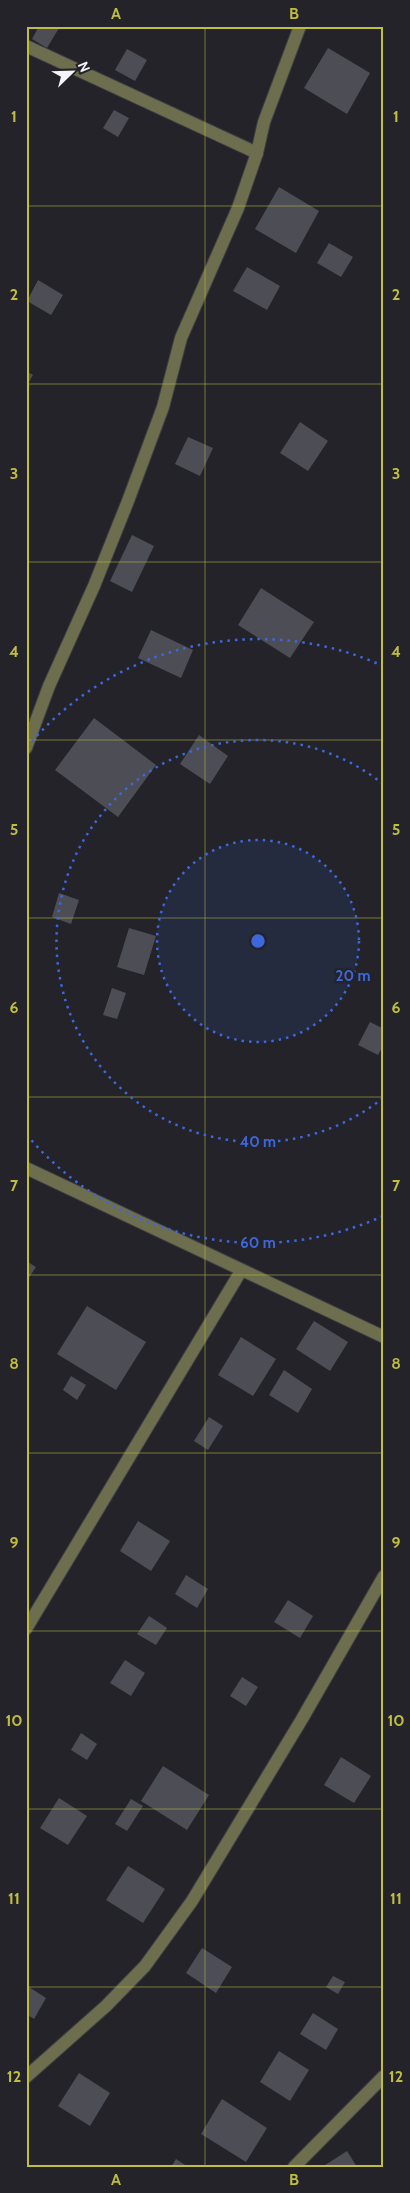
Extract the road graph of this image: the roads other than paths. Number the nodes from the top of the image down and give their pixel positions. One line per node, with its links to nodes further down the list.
1 (300, 26): 3 (street)
2 (26, 46): 3 (street)
3 (257, 153): 4 (street)
4 (26, 748)
5 (26, 1168): 6 (street)
6 (241, 1271): 7 (street); 9 (street)
7 (384, 1337)
8 (384, 1576): 11 (street)
9 (26, 1629)
10 (384, 2076): 12 (street)
11 (26, 2077)
12 (294, 2167)

